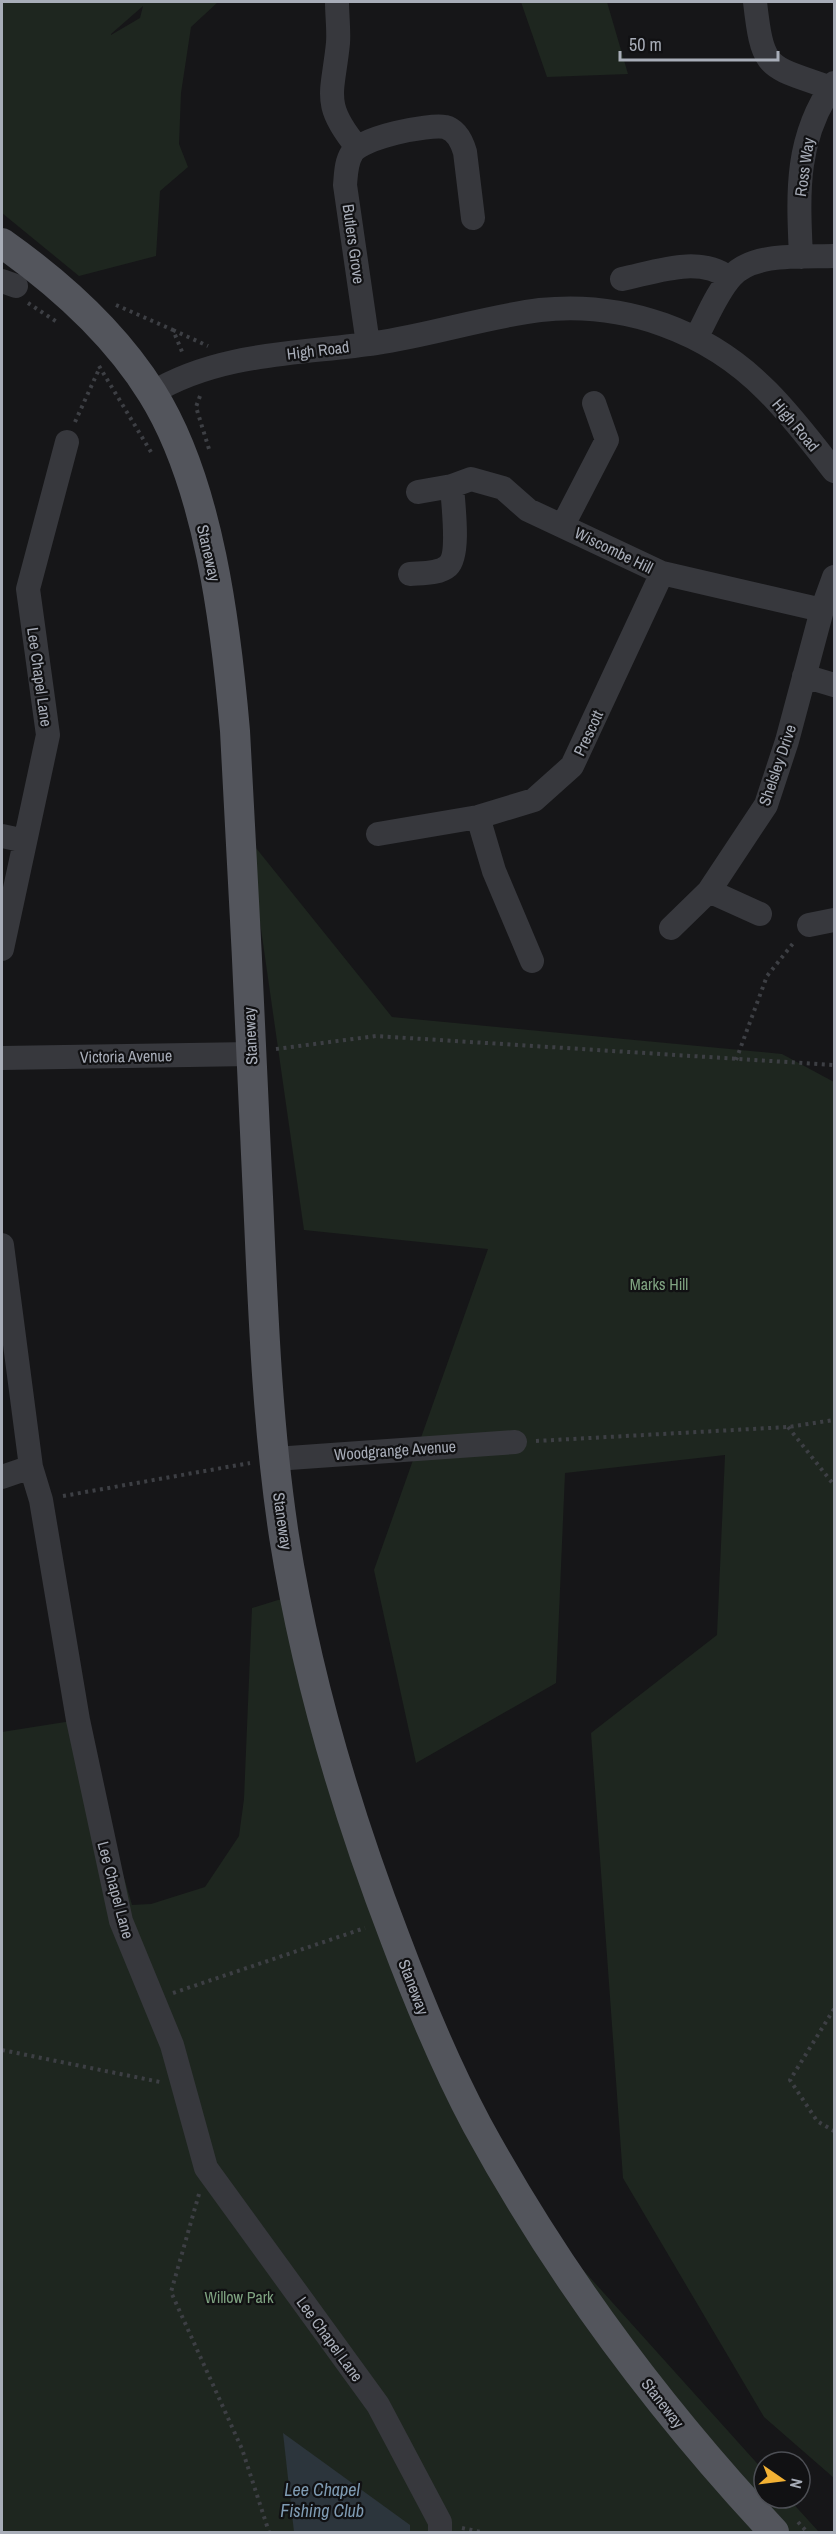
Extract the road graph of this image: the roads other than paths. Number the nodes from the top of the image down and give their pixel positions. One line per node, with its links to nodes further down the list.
1 (337, 2): 4 (street)
2 (755, 2): 3 (street)
3 (833, 86): 8 (street, Ross Way)
4 (357, 147): 5 (street); 12 (street, Butlers Grove)
5 (473, 218)
6 (2, 243): 13 (main road)
7 (834, 256): 8 (street)
8 (801, 257): 9 (street)
9 (729, 278): 10 (street); 11 (street)
10 (622, 279)
11 (696, 338): 12 (street, High Road); 16 (street, High Road)
12 (368, 344): 13 (street, High Road)
13 (152, 393): 36 (main road, Staneway)
14 (594, 403): 19 (street)
15 (67, 442): 28 (street, Lee Chapel Lane)
16 (834, 471)
17 (452, 486): 18 (street, Wiscombe Hill); 19 (street, Wiscombe Hill); 21 (street)
18 (418, 492)
19 (563, 525): 20 (street, Wiscombe Hill)
20 (662, 573): 23 (street, Wiscombe Hill); 26 (street, Prescott)
21 (410, 574)
22 (834, 577): 23 (street, Shelsley Drive)
23 (822, 610): 24 (street, Shelsley Drive)
24 (804, 676): 25 (street); 29 (street, Shelsley Drive)
25 (834, 685)
26 (478, 817): 27 (street, Prescott); 35 (street)
27 (378, 834)
28 (13, 838): 34 (street, Lee Chapel Lane)
29 (709, 891): 30 (street); 33 (street, Shelsley Drive)
30 (760, 914)
31 (834, 921): 32 (street)
32 (808, 925)
33 (671, 928)
34 (2, 949)
35 (531, 961)
36 (251, 1054): 37 (street, Victoria Avenue); 41 (main road, Staneway)
37 (2, 1058)
38 (2, 1245): 39 (street, Lee Chapel Lane)
39 (9, 1373): 42 (street, Lee Chapel Lane)
40 (515, 1442): 41 (street, Woodgrange Avenue)
41 (275, 1459): 45 (main road, Staneway)
42 (31, 1467): 43 (street); 44 (street, Lee Chapel Lane)
43 (2, 1477)
44 (441, 2532)
45 (774, 2532)

